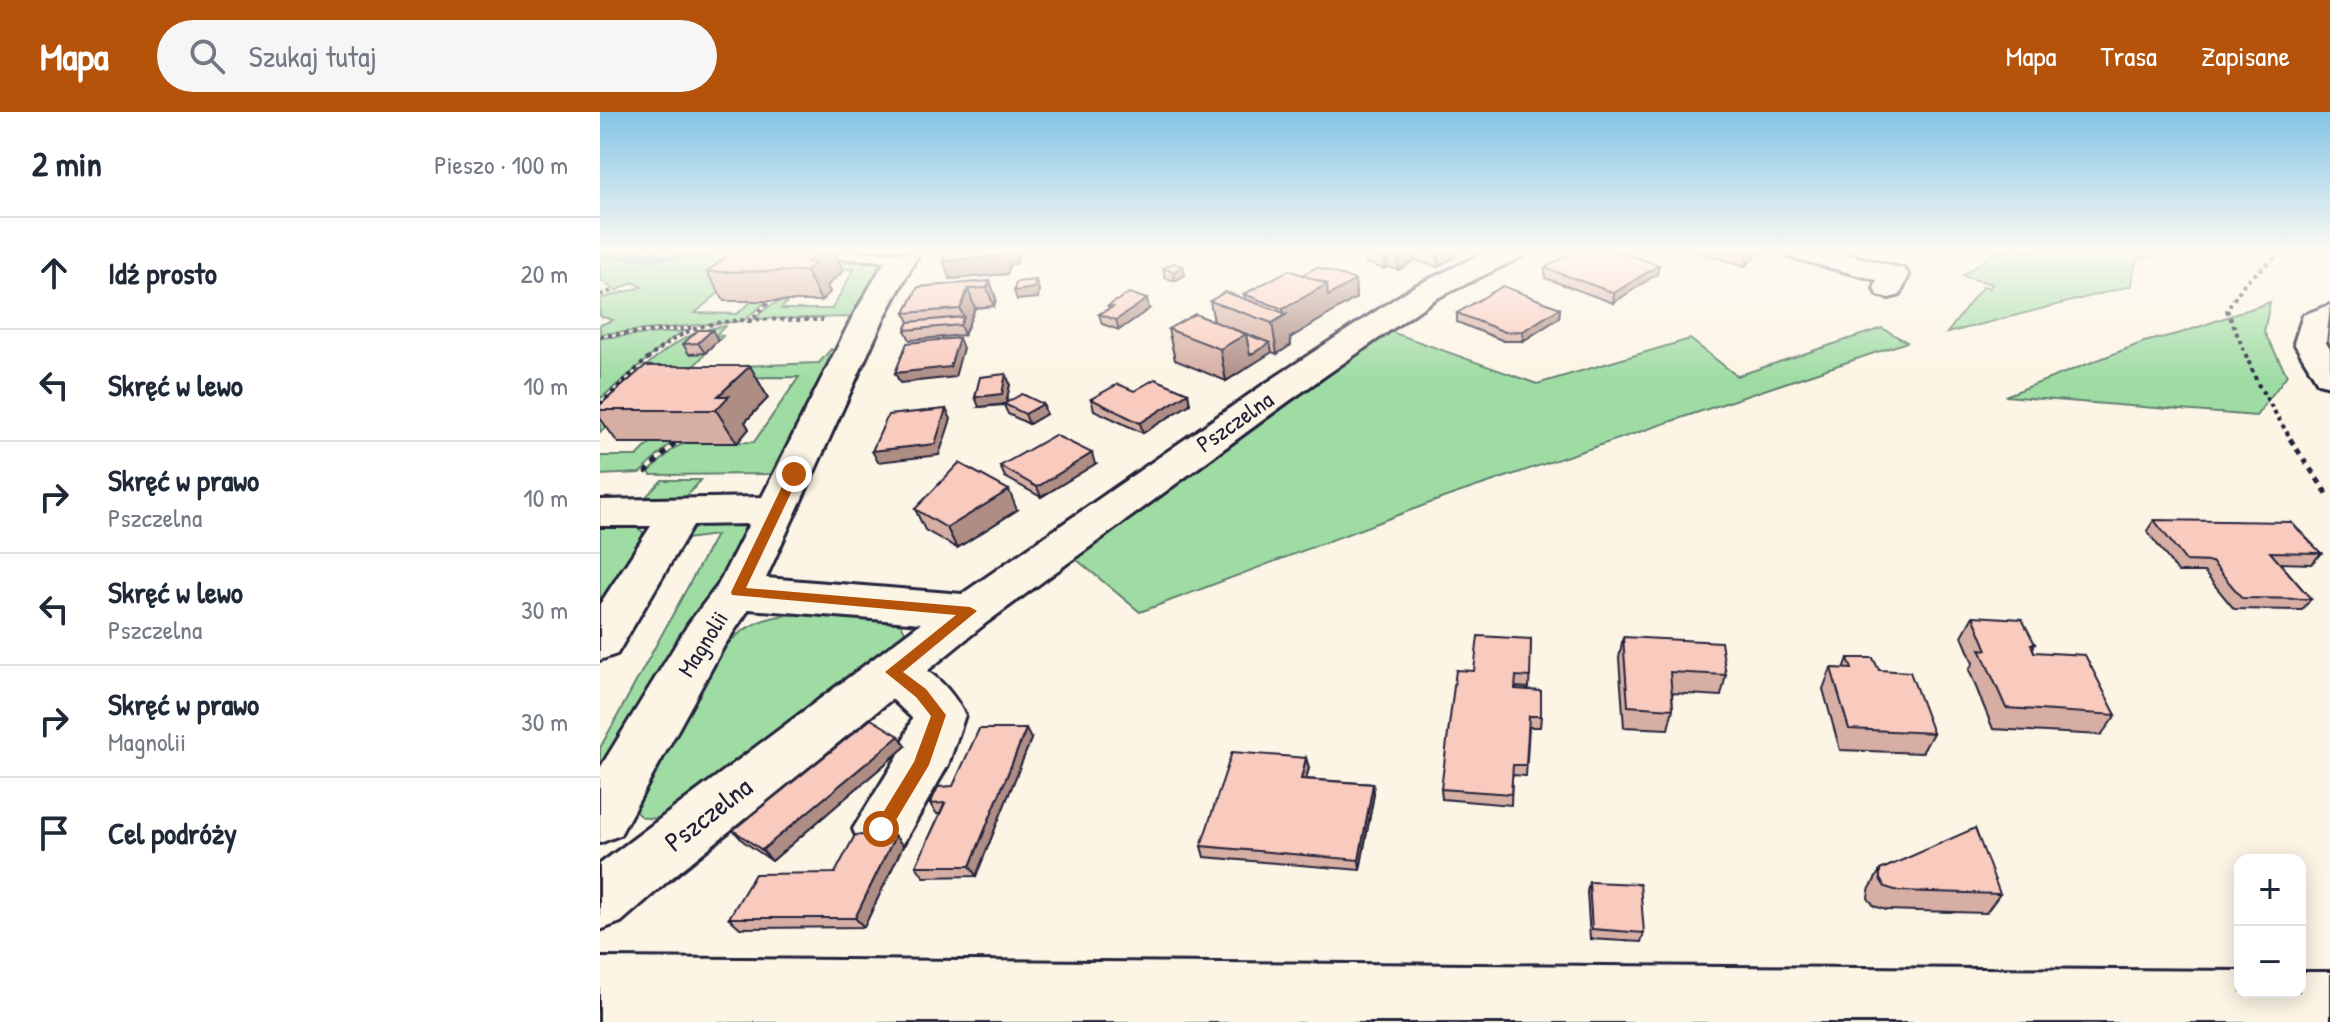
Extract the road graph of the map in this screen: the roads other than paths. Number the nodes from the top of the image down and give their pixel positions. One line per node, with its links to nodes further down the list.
1 (882, 293): 5 (street, Magnolii)
2 (1423, 293): 9 (street, Pszczelna)
3 (2330, 314): 4 (street)
4 (2330, 376)
5 (777, 510): 6 (street); 8 (street, Magnolii)
6 (680, 512): 7 (street); 10 (street)
7 (600, 513)
8 (737, 592): 9 (street); 12 (street, Magnolii)
9 (970, 611): 11 (street, Pszczelna)
10 (600, 642)
11 (892, 672): 13 (street); 14 (street, Pszczelna)
12 (600, 818)
13 (881, 829)
14 (600, 902)
15 (600, 990): 17 (street)
16 (2330, 1005): 17 (street)
17 (1690, 1012)

